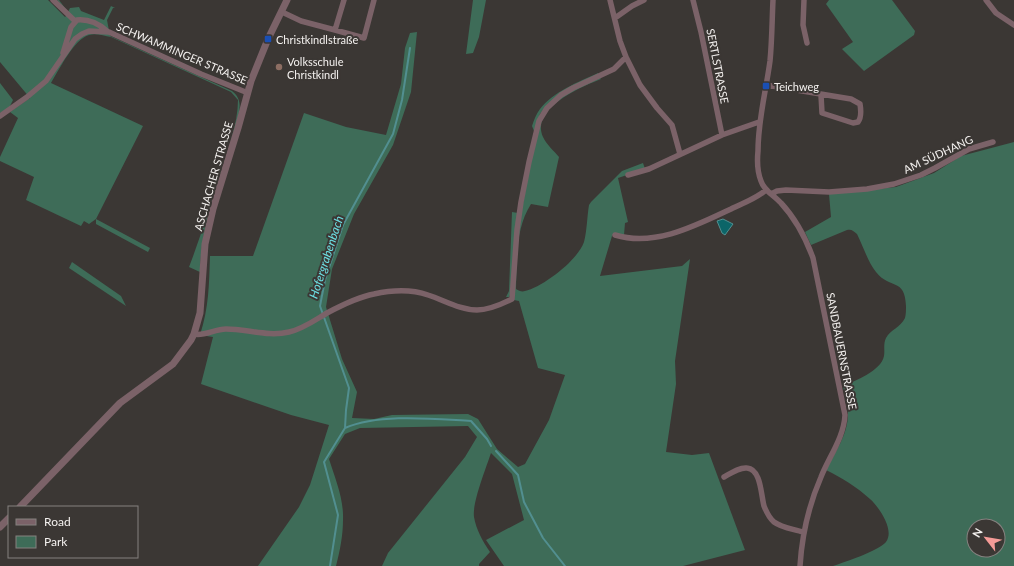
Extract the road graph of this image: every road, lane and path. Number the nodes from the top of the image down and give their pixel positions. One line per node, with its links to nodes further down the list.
1 (53, 0): 13 (street)
2 (287, 0): 11 (street, ASCHACHER STRASSE)
3 (344, 0): 15 (street)
4 (374, 0): 15 (street)
5 (610, 0): 12 (street)
6 (644, 0): 12 (street)
7 (693, 0): 25 (street, SERTLSTRASSE)
8 (774, 0): 20 (street, SANDBAUERNSTRASSE)
9 (804, 0): 17 (street)
10 (986, 0): 14 (street)
11 (282, 12): 15 (street); 21 (street, ASCHACHER STRASSE)
12 (615, 18): 18 (street)
13 (75, 21): 16 (street); 19 (street)
14 (1014, 25)
15 (335, 30)
16 (109, 32): 19 (street, SCHWAMMINGER STRASSE); 21 (street, SCHWAMMINGER STRASSE)
17 (807, 43)
18 (626, 57): 27 (street); 32 (street)
19 (62, 59): 23 (street, SCHWAMMINGER STRASSE)
20 (766, 85): 22 (street); 24 (street, SANDBAUERNSTRASSE)
21 (248, 92): 32 (street, ASCHACHER STRASSE)
22 (821, 94): 22 (street)
23 (0, 116)
24 (760, 122): 25 (street); 29 (street, SANDBAUERNSTRASSE)
25 (722, 135): 27 (street)
26 (993, 142): 30 (street, AM SÜDHANG)
27 (680, 154): 28 (street)
28 (628, 175)
29 (766, 190): 30 (street, SANDBAUERNSTRASSE); 31 (street)
30 (771, 194): 37 (street, SANDBAUERNSTRASSE)
31 (615, 235)
32 (194, 334): 34 (street, ASCHACHER STRASSE)
33 (724, 477): 37 (street)
34 (21, 506)
35 (8, 519): 36 (street)
36 (0, 527)
37 (803, 532): 38 (street, SANDBAUERNSTRASSE)
38 (800, 566)

